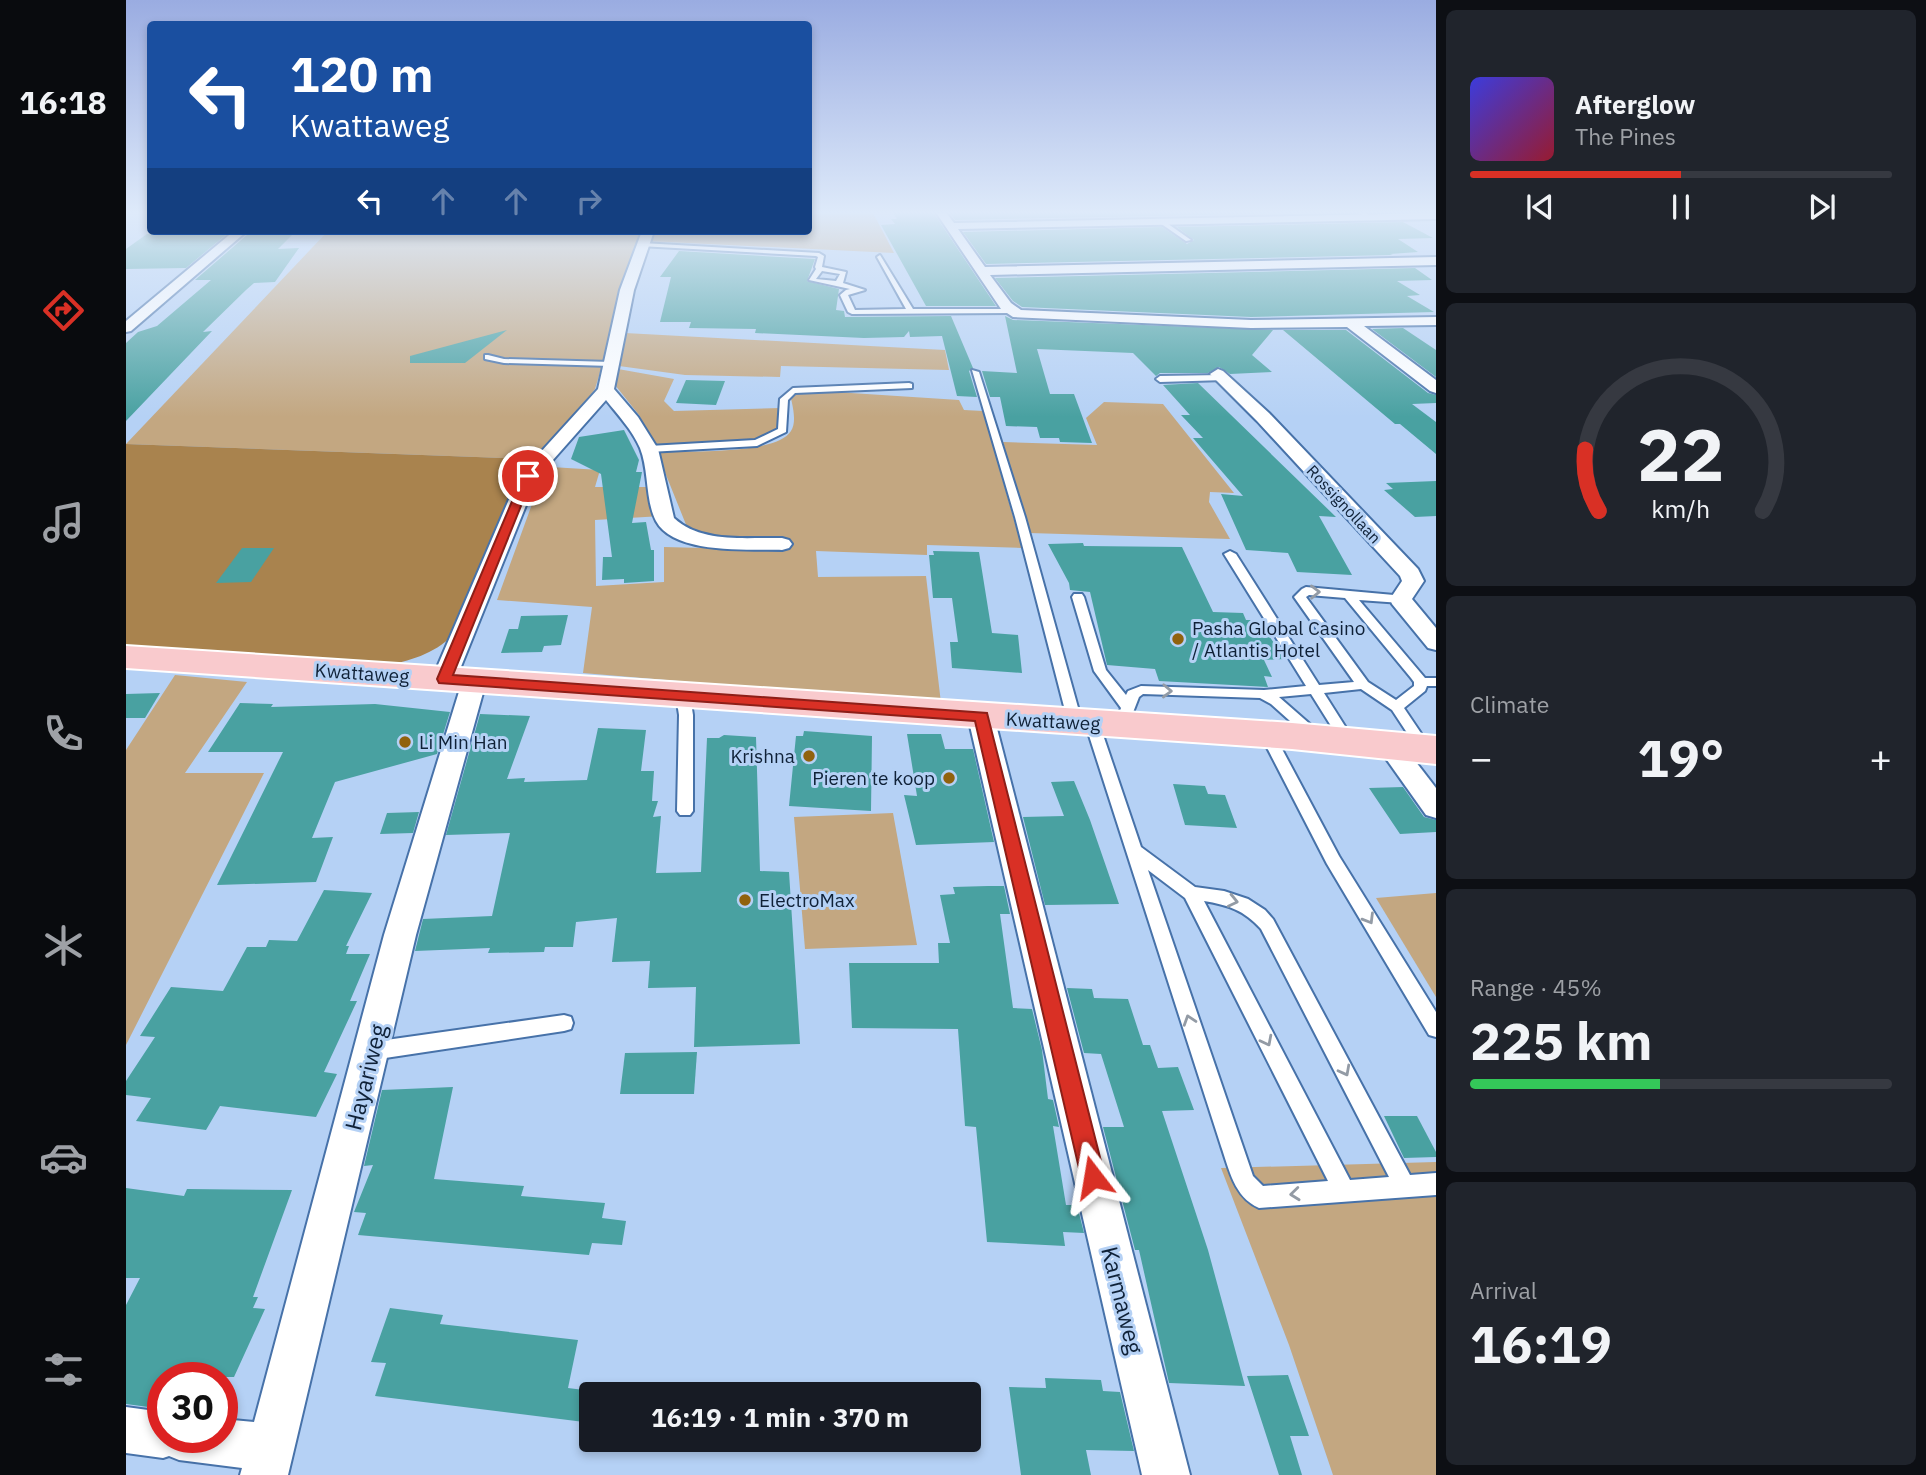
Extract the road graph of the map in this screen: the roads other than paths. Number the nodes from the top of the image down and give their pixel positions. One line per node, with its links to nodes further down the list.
1 (183, 280): 14 (street)
2 (631, 280): 16 (street)
3 (812, 280): 7 (lane)
4 (842, 280): 7 (lane)
5 (893, 280): 11 (lane)
6 (988, 280): 9 (street)
7 (841, 284): 10 (lane)
8 (874, 302): 10 (lane)
9 (1011, 311): 11 (lane); 13 (street)
10 (879, 312): 11 (lane)
11 (911, 312)
12 (1436, 321): 13 (street)
13 (1350, 323): 21 (street)
14 (126, 328)
15 (488, 357): 16 (lane)
16 (611, 364): 22 (street)
17 (975, 372): 42 (lane)
18 (1220, 376): 19 (lane); 30 (street, Rossignollaan)
19 (1160, 380)
20 (909, 386): 25 (lane)
21 (1436, 388)
22 (606, 390): 23 (street); 24 (street, Hayariweg)
23 (632, 421): 24 (street); 25 (street)
24 (577, 423): 33 (street, Hayariweg)
25 (649, 449): 26 (street)
26 (782, 544)
27 (1230, 554): 37 (lane)
28 (1349, 596): 30 (lane); 34 (lane); 36 (lane, one-way to 28)
29 (1078, 597): 42 (lane)
30 (1401, 599): 31 (street)
31 (1436, 643)
32 (126, 657): 33 (main road, Kwattaweg)
33 (459, 681): 39 (main road, Kwattaweg); 52 (street, Hayariweg)
34 (1421, 682): 35 (lane); 40 (lane)
35 (1436, 682)
36 (1363, 685): 37 (lane); 40 (lane)
37 (1315, 689): 38 (lane); 44 (lane)
38 (1263, 694): 42 (lane, one-way to 38); 44 (lane)
39 (683, 696): 41 (main road, Kwattaweg); 47 (lane)
40 (1397, 707): 45 (lane)
41 (981, 716): 42 (main road, Kwattaweg); 60 (street, Karmaweg)
42 (1104, 719): 43 (main road, Kwattaweg); 48 (lane)
43 (1267, 734): 44 (main road, Kwattaweg); 51 (lane, one-way to 51)
44 (1333, 740): 45 (main road, Kwattaweg)
45 (1417, 748): 46 (street)
46 (1436, 808)
47 (685, 811)
48 (1133, 850): 49 (lane); 55 (lane, one-way to 48)
49 (1191, 893): 54 (lane, one-way to 54); 55 (lane, one-way to 55)
50 (564, 1023): 52 (lane)
51 (1436, 1029)
52 (371, 1052): 59 (street, Hayariweg)
53 (1436, 1184): 54 (lane)
54 (1405, 1186): 55 (lane)
55 (1343, 1189)
56 (126, 1430): 57 (street)
57 (147, 1433)
58 (236, 1453): 59 (street)
59 (268, 1462)
60 (1166, 1475)

